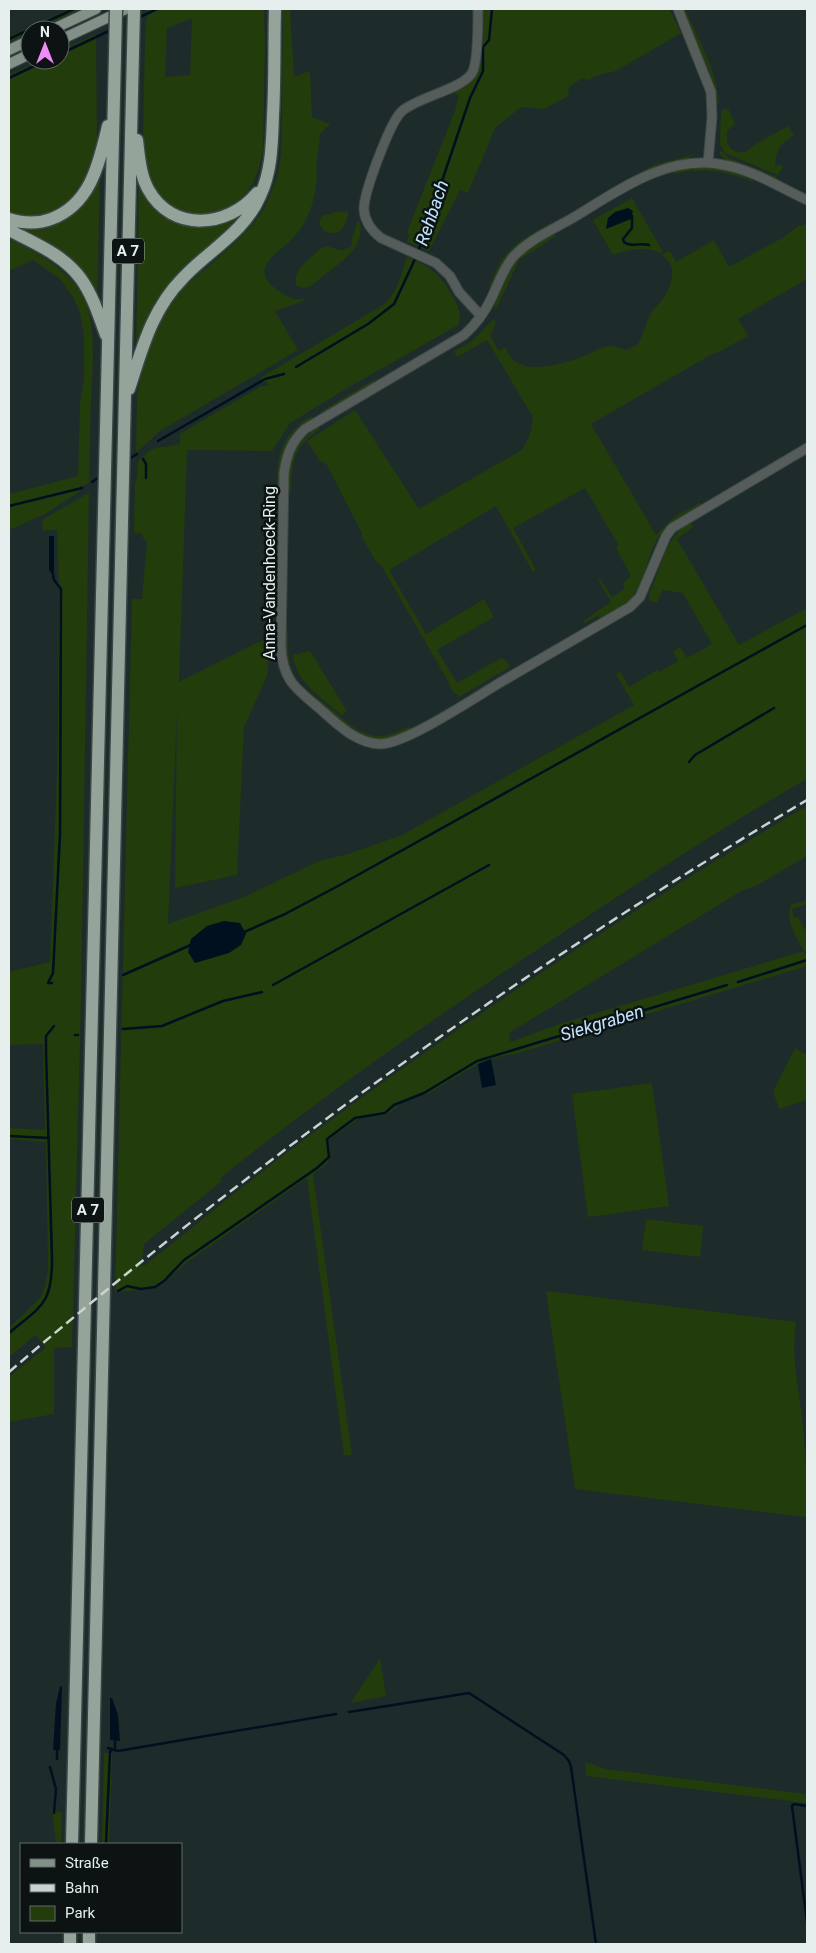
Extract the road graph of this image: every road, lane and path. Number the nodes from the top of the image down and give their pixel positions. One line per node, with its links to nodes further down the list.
1 (96, 9): 8 (main road)
2 (116, 9): 11 (highway, A 7, bridge)
3 (126, 9): 9 (main road)
4 (134, 9): 10 (highway, A 7)
5 (478, 9): 17 (street)
6 (678, 9): 12 (street)
7 (274, 10): 13 (highway)
8 (70, 21)
9 (70, 35)
10 (132, 100): 13 (highway); 19 (highway, A 7)
11 (114, 105): 15 (highway); 18 (highway, A 7)
12 (708, 162): 14 (street, Anna-Vandenhoeck-Ring); 17 (street, Anna-Vandenhoeck-Ring)
13 (265, 183): 19 (highway)
14 (807, 200)
15 (9, 219)
16 (9, 230): 18 (highway)
17 (481, 316): 20 (street, Anna-Vandenhoeck-Ring)
18 (108, 340): 21 (highway, A 7)
19 (124, 403): 22 (highway, A 7)
20 (807, 448)
21 (72, 1843)
22 (91, 1843)

